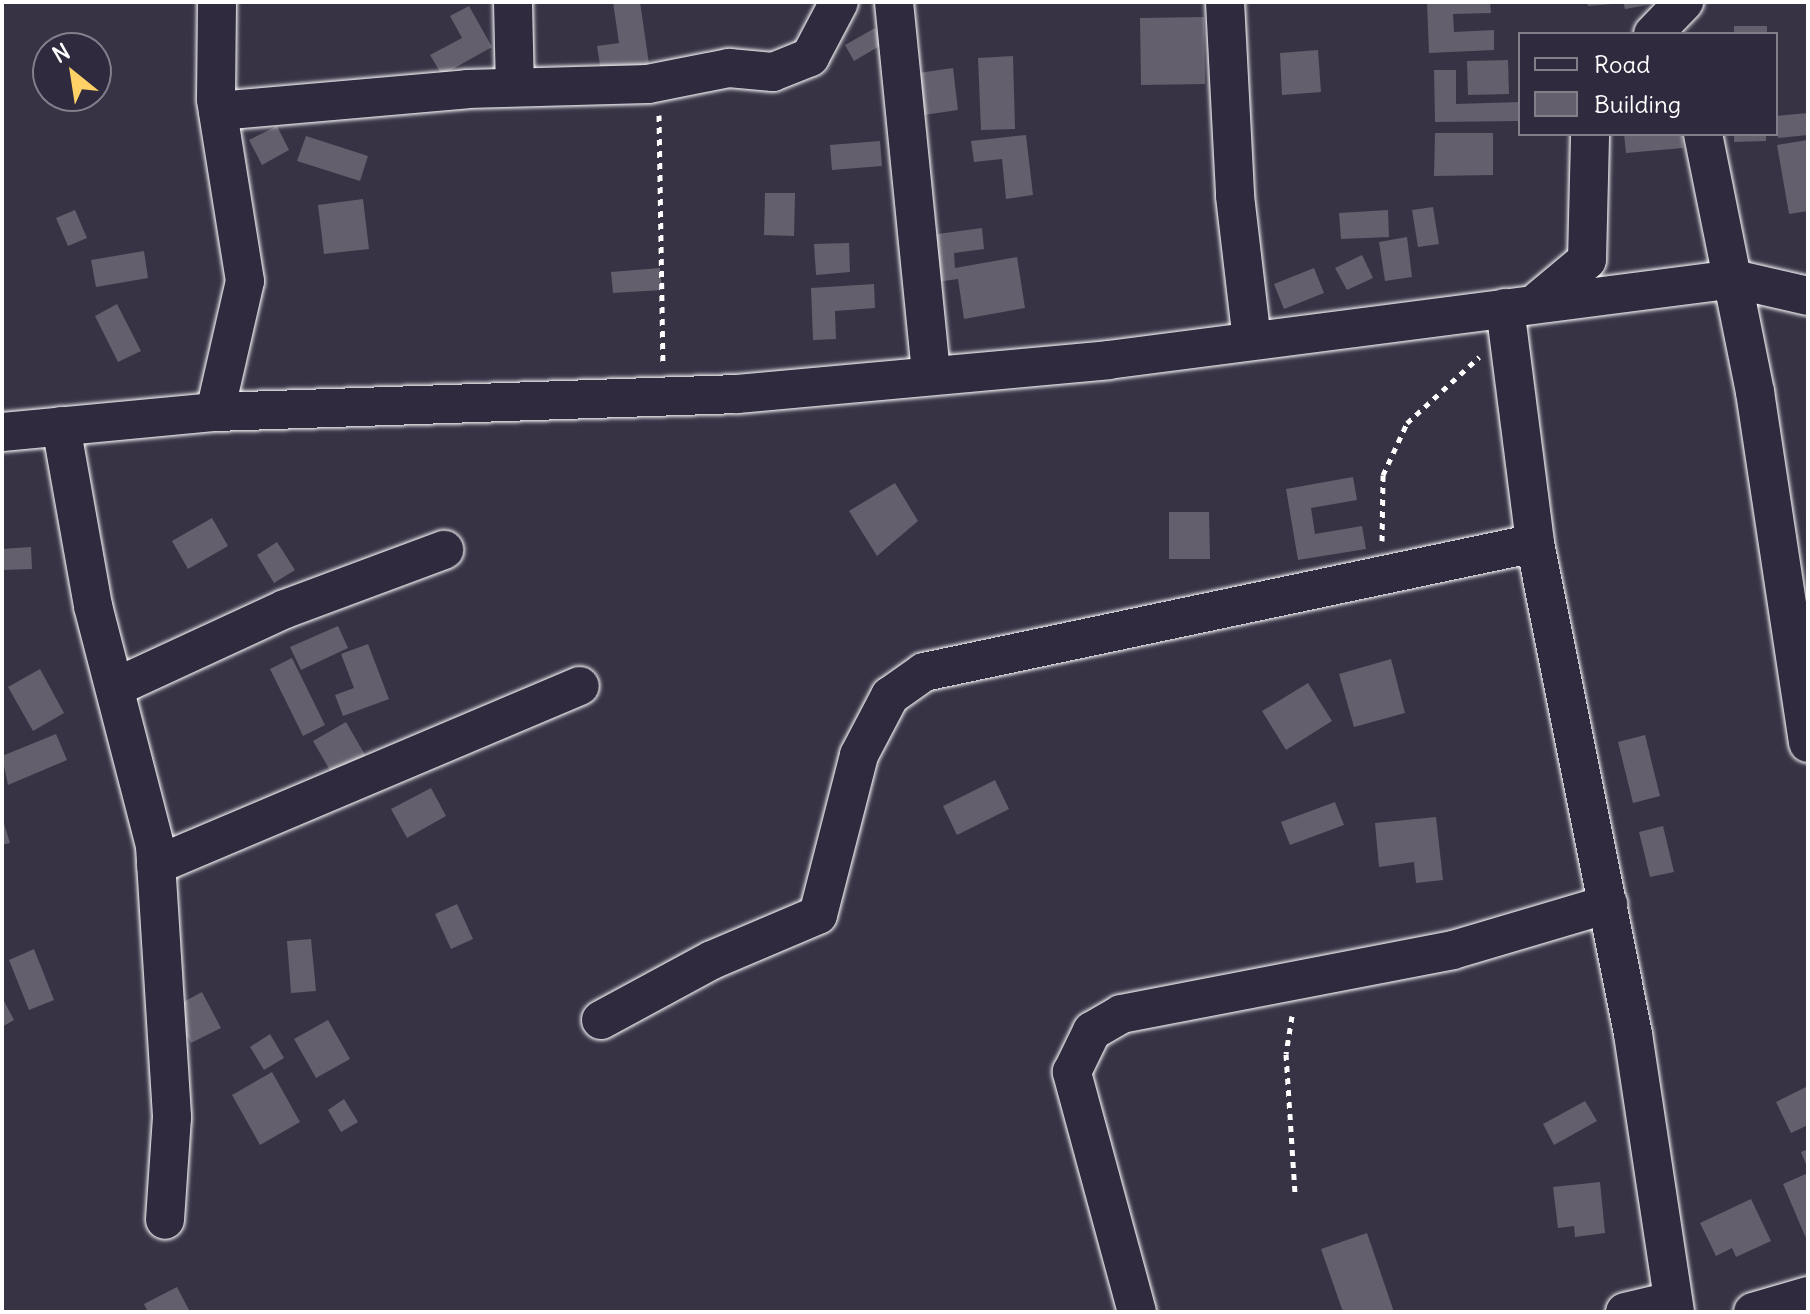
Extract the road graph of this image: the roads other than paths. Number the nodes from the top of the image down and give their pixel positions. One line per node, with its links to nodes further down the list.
1 (217, 2): 10 (street)
2 (513, 2): 9 (street)
3 (839, 2): 9 (street)
4 (894, 2): 17 (street)
5 (1225, 2): 16 (street)
6 (1683, 2): 7 (street); 8 (street)
7 (1655, 32)
8 (1686, 32)
9 (515, 87): 10 (street)
10 (218, 111): 18 (street)
11 (1590, 136): 15 (street)
12 (1703, 136): 13 (street)
13 (1734, 279): 14 (street); 15 (street); 23 (street)
14 (1808, 296)
15 (1516, 315): 16 (street); 21 (street)
16 (1252, 340): 17 (street)
17 (931, 375): 18 (street)
18 (215, 412): 19 (street)
19 (61, 426): 20 (street); 25 (street)
20 (2, 432)
21 (1535, 543): 28 (street); 29 (street)
22 (444, 550): 25 (street)
23 (1803, 680): 26 (street)
24 (580, 686): 27 (street)
25 (116, 687): 27 (street)
26 (1808, 743)
27 (156, 865): 30 (street)
28 (1608, 904): 32 (street); 33 (street)
29 (601, 1020)
30 (165, 1220)
31 (1808, 1296): 35 (street)
32 (1674, 1307): 34 (street)
33 (1137, 1312)
34 (1625, 1312)
35 (1753, 1312)

